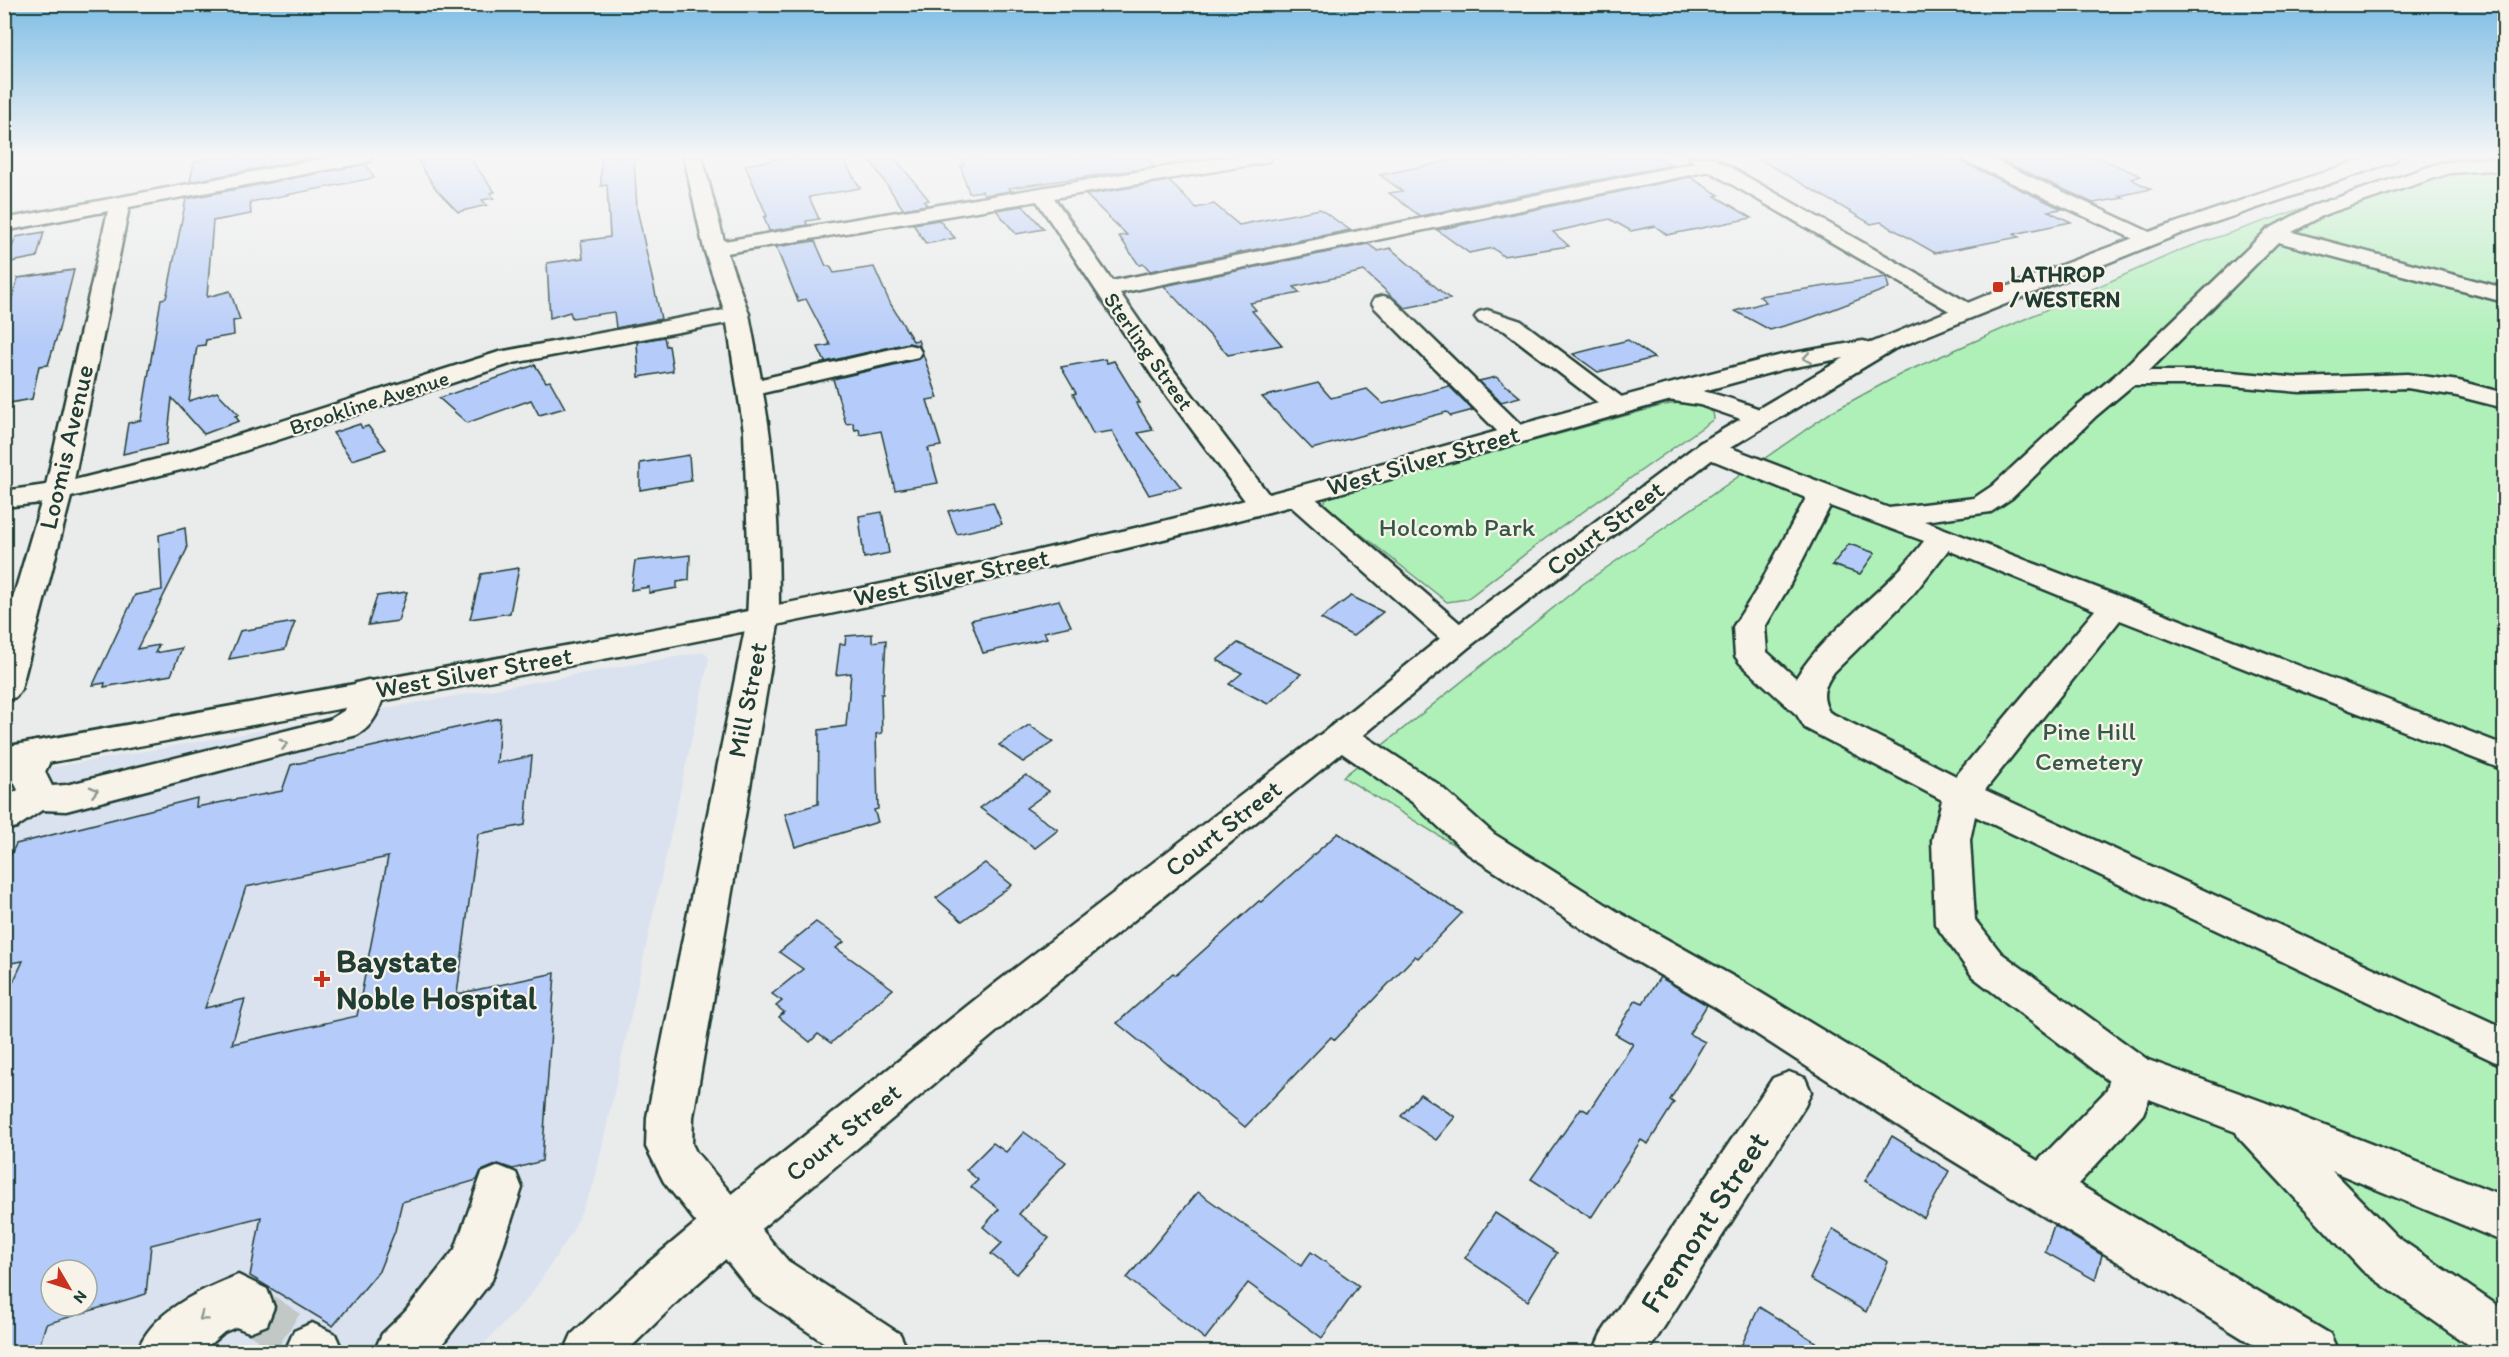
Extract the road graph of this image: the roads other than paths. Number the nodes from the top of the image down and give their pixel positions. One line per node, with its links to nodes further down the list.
1 (29, 220): 11 (street)
2 (116, 220): 31 (street, Loomis Avenue)
3 (708, 220): 14 (street, Mill Street)
4 (885, 220): 14 (street)
5 (1060, 220): 15 (street, Sterling Street)
6 (1427, 220): 15 (street)
7 (1808, 220): 18 (street)
8 (2109, 220): 13 (street)
9 (2201, 220): 13 (street)
10 (2300, 220): 12 (street)
11 (4, 225)
12 (2274, 234): 16 (street); 23 (street)
13 (2149, 239): 18 (street)
14 (715, 249): 19 (street, Mill Street)
15 (1106, 289): 35 (street, Sterling Street)
16 (2505, 295)
17 (1383, 303): 29 (street)
18 (1966, 311): 21 (street)
19 (736, 314): 24 (street, Mill Street); 31 (street, Brookline Avenue)
20 (1486, 317): 27 (street)
21 (1886, 344): 25 (street, West Silver Street, one-way to 25); 28 (street, Court Street)
22 (909, 352): 24 (street)
23 (2127, 378): 26 (street); 36 (street)
24 (750, 389): 39 (street, Mill Street)
25 (1664, 393): 27 (street, West Silver Street); 28 (street)
26 (2505, 401)
27 (1618, 406): 29 (street, West Silver Street)
28 (1761, 418): 30 (street, Court Street)
29 (1515, 434): 33 (street, West Silver Street)
30 (1709, 449): 32 (street); 40 (street, Court Street)
31 (58, 492): 34 (street, Brookline Avenue); 41 (street, Loomis Avenue)
32 (1822, 494): 36 (street); 43 (street)
33 (1296, 496): 35 (street, West Silver Street); 40 (street)
34 (4, 499)
35 (1262, 504): 39 (street, West Silver Street)
36 (1882, 516): 37 (street)
37 (1942, 537): 38 (street); 43 (street)
38 (2114, 607): 46 (street); 47 (street)
39 (763, 619): 42 (street, West Silver Street); 57 (street, Mill Street)
40 (1459, 639): 44 (street, Court Street)
41 (4, 689)
42 (368, 692): 45 (street, West Silver Street); 48 (street, one-way to 42)
43 (1809, 707): 47 (street)
44 (1341, 736): 55 (street); 57 (street, Court Street)
45 (20, 756): 48 (street)
46 (2505, 758)
47 (1961, 794): 50 (street); 51 (street)
48 (38, 795): 49 (street)
49 (4, 817)
50 (2505, 1048)
51 (2133, 1074): 53 (street); 55 (street)
52 (1789, 1092): 64 (street, Fremont Street)
53 (2248, 1116): 56 (street); 59 (street)
54 (500, 1188): 61 (street)
55 (2043, 1189): 65 (street)
56 (2505, 1219)
57 (727, 1227): 62 (street, Court Street); 63 (street, Mill Street)
58 (249, 1307): 60 (street, one-way to 60)
59 (2505, 1340)
60 (163, 1353)
61 (400, 1353)
62 (590, 1353)
63 (882, 1353)
64 (1619, 1353)
65 (2312, 1353)

